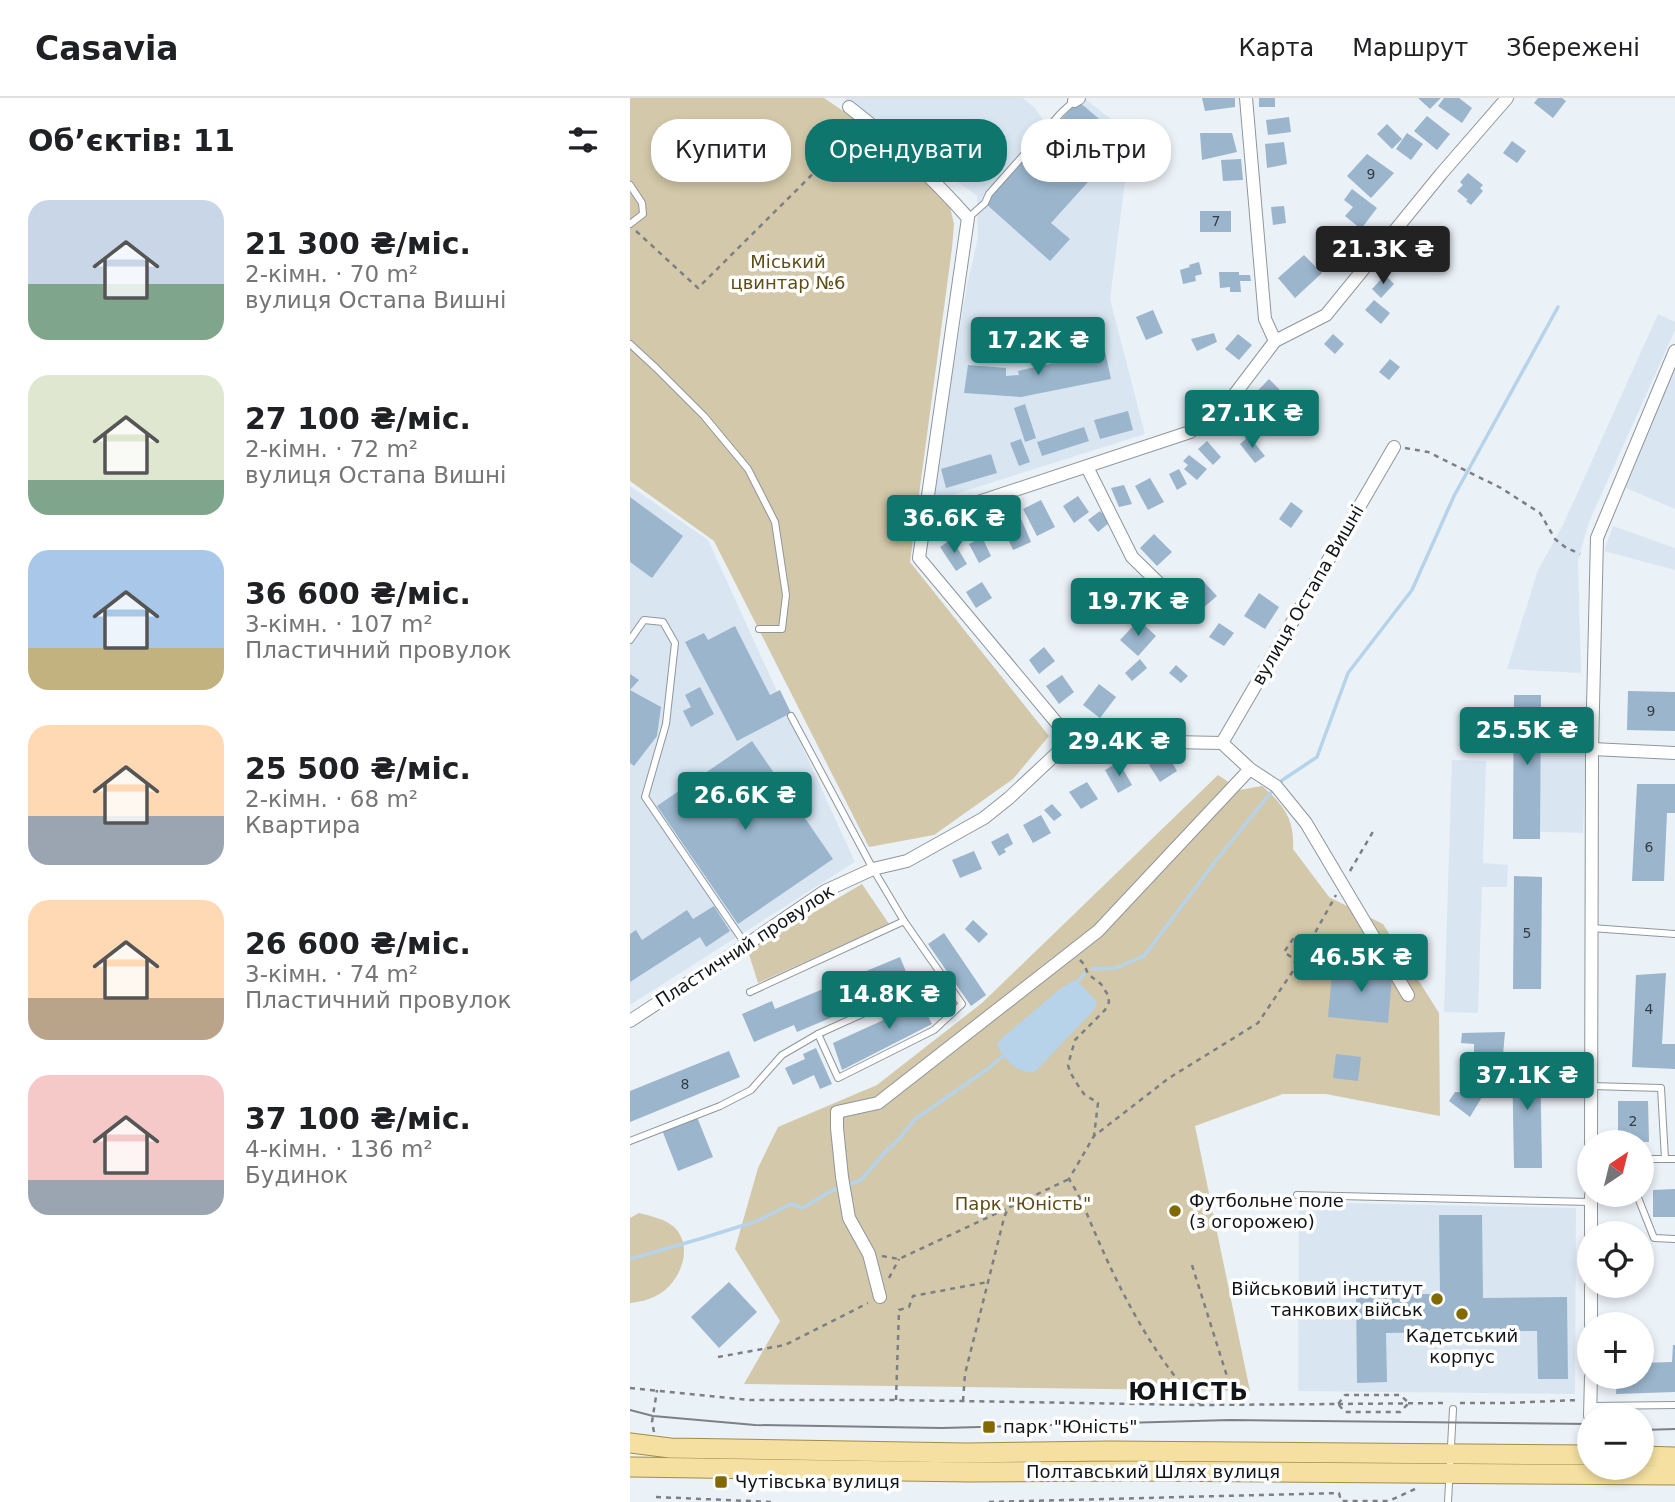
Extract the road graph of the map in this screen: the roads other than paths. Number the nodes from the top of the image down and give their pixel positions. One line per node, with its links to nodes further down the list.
1 (1246, 98): 8 (street)
2 (1507, 98): 8 (street)
3 (1076, 99): 6 (lane)
4 (849, 107): 6 (street)
5 (630, 186): 7 (lane)
6 (968, 218): 13 (street)
7 (630, 225)
8 (1275, 341): 12 (street)
9 (630, 344): 15 (lane)
10 (1675, 351): 20 (street)
11 (1394, 447): 19 (street, вулиця Остапа Вишні)
12 (1087, 467): 13 (street); 14 (street)
13 (924, 520): 18 (street)
14 (1173, 597)
15 (759, 629)
16 (630, 640): 27 (lane)
17 (791, 716): 23 (lane)
18 (1071, 740): 19 (street); 23 (street, Пластичний провулок)
19 (1222, 743): 22 (street)
20 (1591, 749): 21 (street); 25 (street)
21 (1675, 753)
22 (1250, 769): 30 (street); 43 (street)
23 (873, 869): 24 (lane); 27 (street, Пластичний провулок)
24 (904, 921): 28 (lane); 29 (lane)
25 (1591, 928): 26 (lane); 33 (street)
26 (1675, 934)
27 (746, 945): 31 (street, Пластичний провулок)
28 (943, 978): 32 (lane); 32 (lane)
29 (750, 992)
30 (1408, 995)
31 (630, 1021)
32 (818, 1034): 35 (lane)
33 (1591, 1086): 34 (street); 37 (lane)
34 (1591, 1130)
35 (630, 1141)
36 (1654, 1159): 37 (lane)
37 (1665, 1159): 38 (lane)
38 (1675, 1159)
39 (1297, 1195): 40 (lane)
40 (1577, 1199)
41 (1642, 1208): 42 (lane)
42 (1675, 1239)
43 (880, 1297)
44 (1675, 1405): 45 (lane)
45 (1654, 1406)
46 (1452, 1409): 52 (lane)
47 (630, 1443): 48 (main road)
48 (728, 1450): 52 (main road, Полтавський Шлях вулиця); 53 (main road, Полтавський Шлях вулиця)
49 (1654, 1456): 50 (main road)
50 (1675, 1457)
51 (1577, 1462): 52 (main road, Полтавський Шлях вулиця)
52 (1450, 1464): 53 (main road, Полтавський Шлях вулиця); 56 (lane)
53 (630, 1469)
54 (1654, 1472): 55 (main road, Полтавський Шлях вулиця)
55 (1675, 1475)
56 (1448, 1502)

